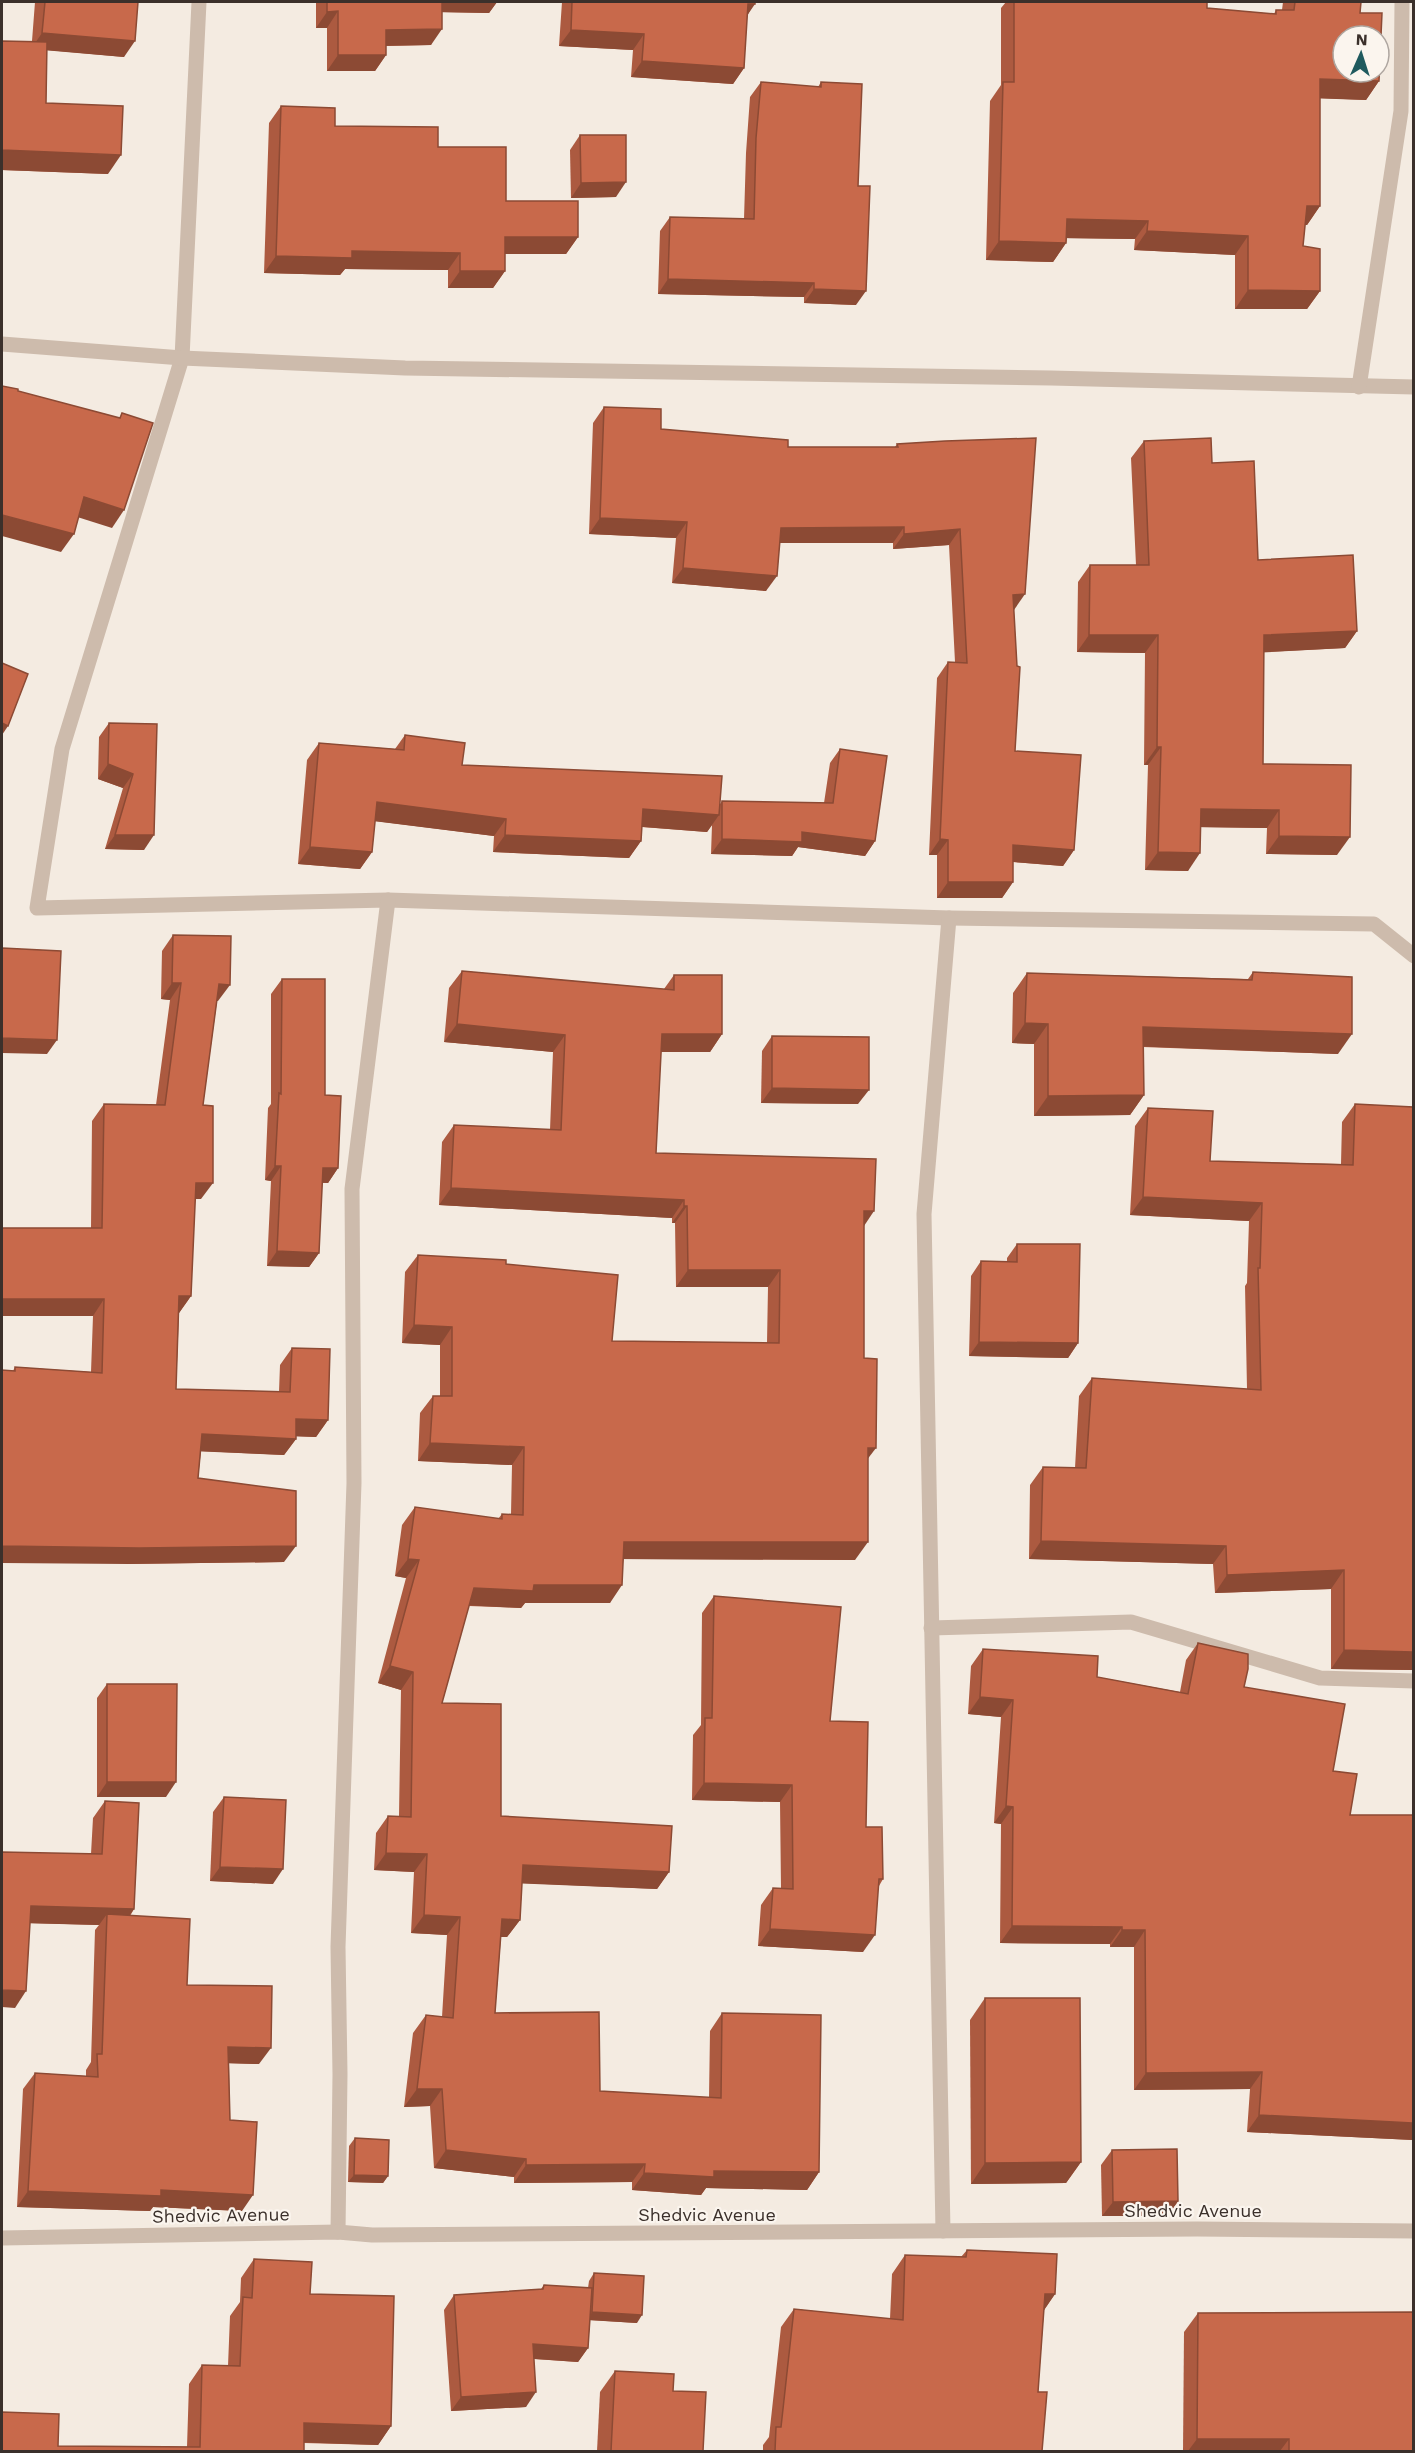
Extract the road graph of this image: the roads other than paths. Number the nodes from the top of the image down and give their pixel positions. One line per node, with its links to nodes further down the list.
1 (199, 2): 4 (street)
2 (1402, 2): 5 (street)
3 (2, 344): 4 (street)
4 (182, 358): 5 (street); 7 (street)
5 (1359, 387): 6 (street)
6 (1413, 387)
7 (388, 900): 8 (street); 14 (street)
8 (949, 918): 9 (street); 10 (street)
9 (1413, 956)
10 (931, 1628): 11 (street); 12 (street)
11 (1413, 1681)
12 (944, 2231): 13 (street, Shedvic Avenue); 14 (street, Shedvic Avenue)
13 (1413, 2231)
14 (338, 2232): 15 (street, Shedvic Avenue)
15 (2, 2238)

